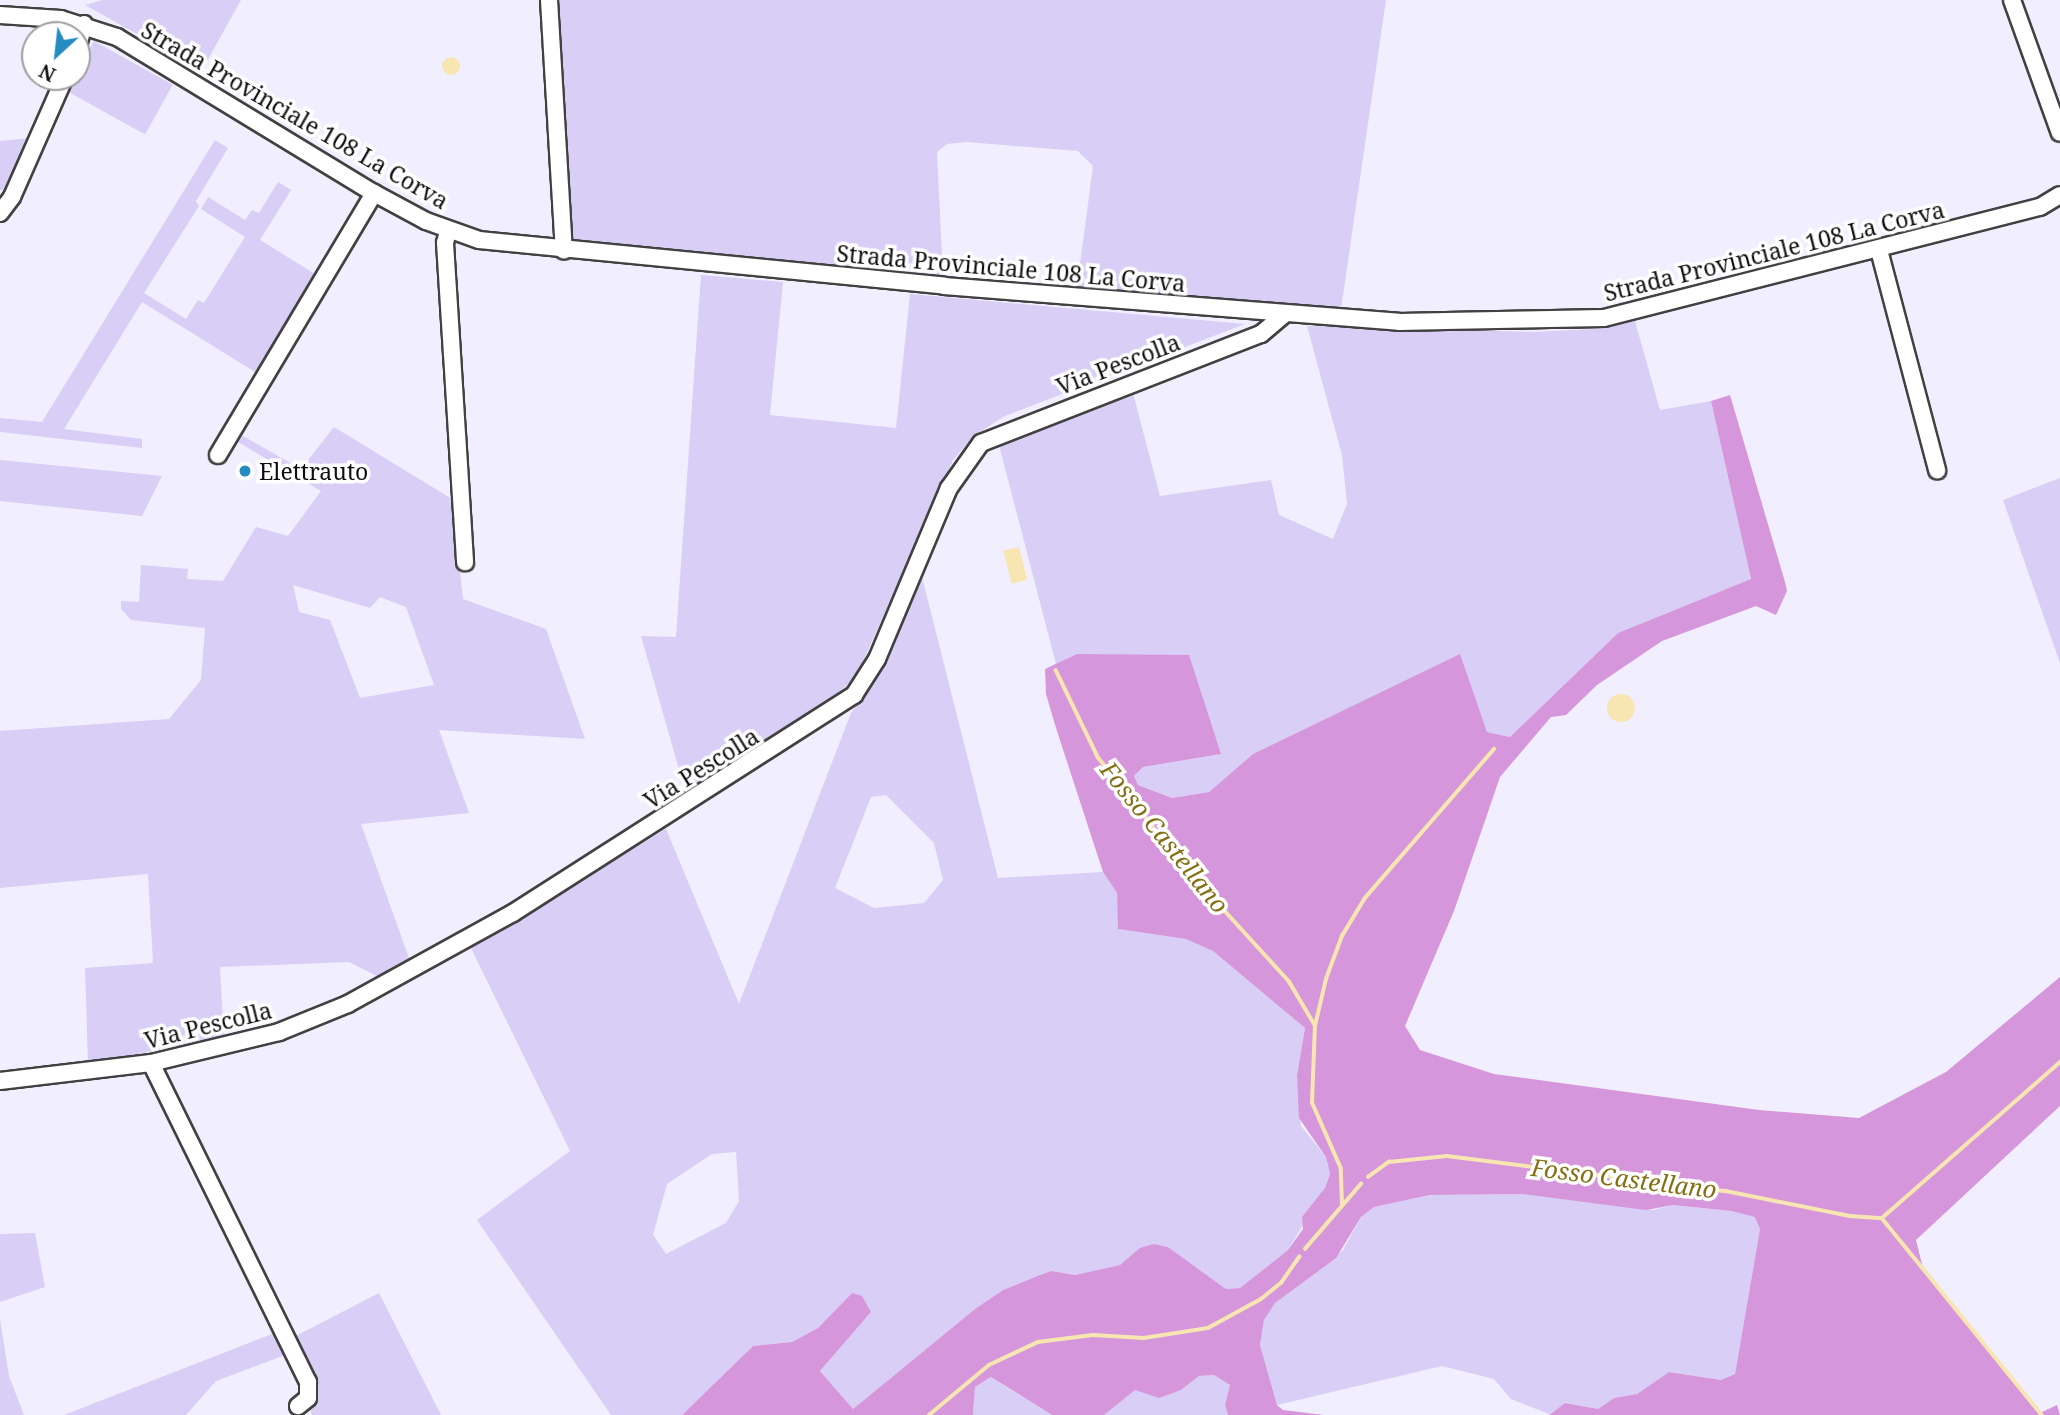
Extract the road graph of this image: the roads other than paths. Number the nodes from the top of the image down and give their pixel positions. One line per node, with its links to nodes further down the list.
1 (550, 0): 13 (street)
2 (2012, 0): 7 (street)
3 (0, 15): 4 (street, Strada Provinciale 108 La Corva)
4 (71, 21)
5 (91, 27): 8 (street, Strada Provinciale 108 La Corva)
6 (59, 91): 10 (street)
7 (2060, 133)
8 (374, 192): 11 (street, Strada Provinciale 108 La Corva); 15 (street)
9 (2060, 195): 12 (street, Strada Provinciale 108 La Corva)
10 (0, 213)
11 (448, 231): 13 (street, Strada Provinciale 108 La Corva); 17 (street)
12 (1879, 250): 14 (street, Strada Provinciale 108 La Corva); 16 (street)
13 (564, 251): 14 (street, Strada Provinciale 108 La Corva)
14 (1284, 314): 18 (street, Via Pescolla)
15 (218, 455)
16 (1937, 470)
17 (465, 562)
18 (151, 1063): 19 (street, Via Pescolla); 20 (street)
19 (0, 1081)
20 (298, 1406)

